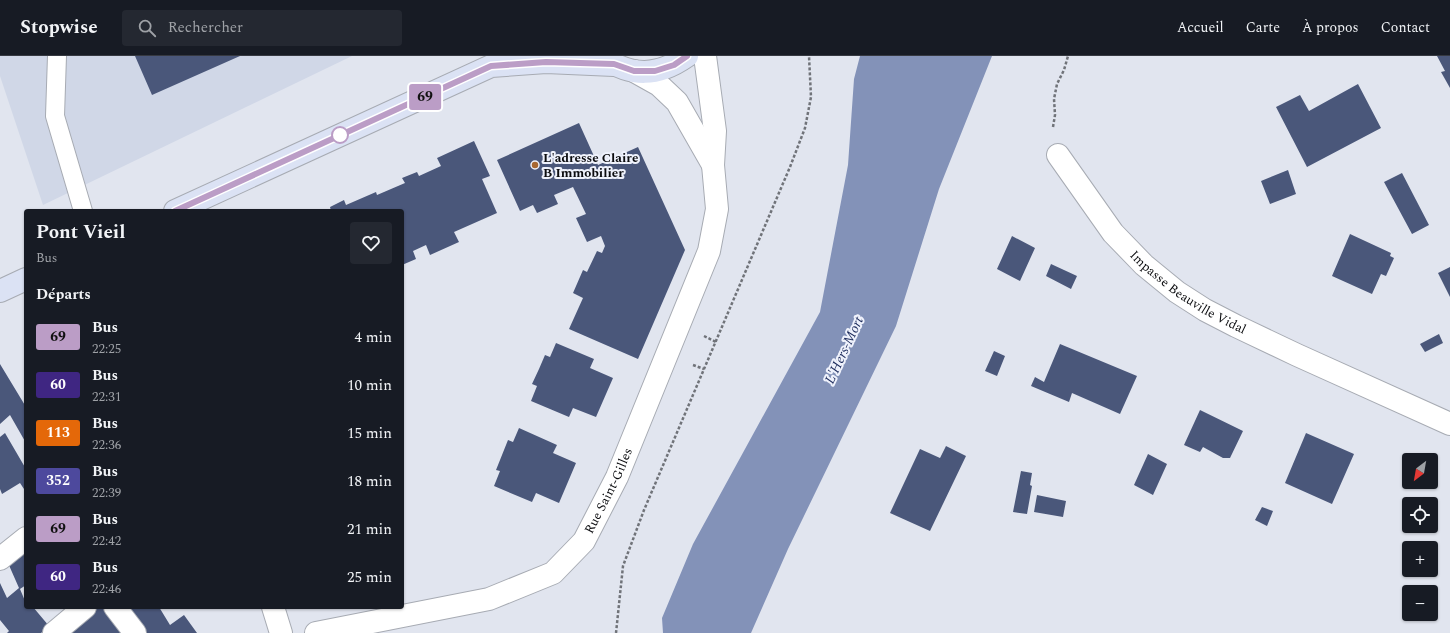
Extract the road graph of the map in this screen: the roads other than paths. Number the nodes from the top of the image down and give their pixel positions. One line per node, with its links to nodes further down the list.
1 (57, 56): 9 (lane)
2 (688, 56): 6 (main road)
3 (704, 56): 8 (street, Rue Saint-Gilles)
4 (607, 60): 5 (main road); 6 (main road)
5 (496, 61): 10 (main road)
6 (634, 71): 8 (street)
7 (1058, 155): 13 (street, Impasse Beauville Vidal)
8 (713, 165): 22 (street, Rue Saint-Gilles)
9 (82, 209)
10 (179, 209)
11 (24, 280): 12 (main road)
12 (0, 291)
13 (1450, 424)
14 (24, 540): 15 (street)
15 (0, 559)
16 (83, 609): 19 (street)
17 (117, 609): 20 (street)
18 (275, 609): 21 (street)
19 (54, 633)
20 (135, 633)
21 (281, 633)
22 (316, 633)

